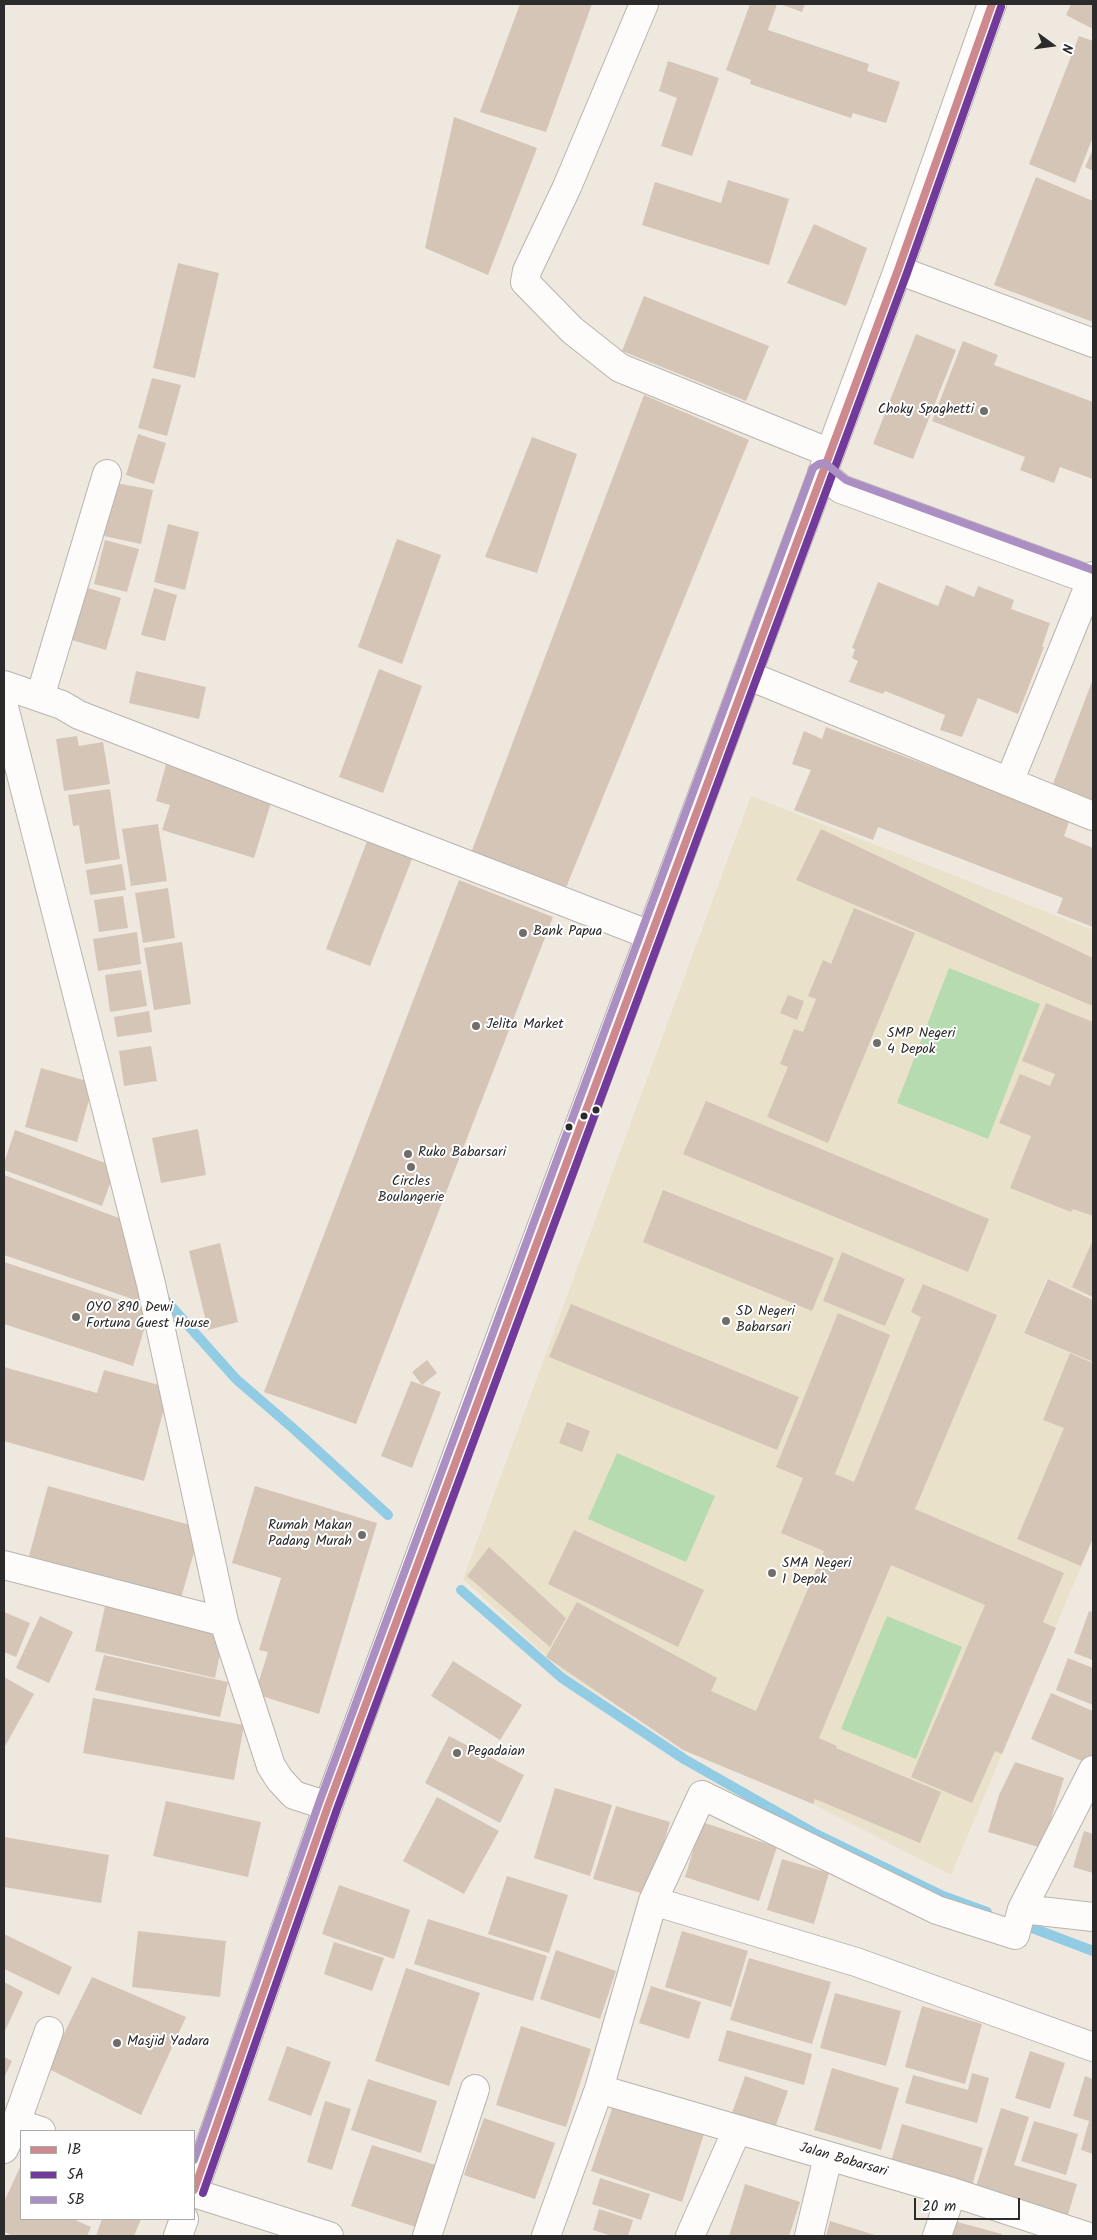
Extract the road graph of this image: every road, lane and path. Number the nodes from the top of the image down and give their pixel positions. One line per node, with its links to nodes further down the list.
1 (644, 4): 5 (street)
2 (992, 4): 3 (street)
3 (898, 270): 4 (street); 5 (street)
4 (1093, 343)
5 (826, 463): 7 (street); 8 (street)
6 (107, 474): 10 (street)
7 (1093, 576): 12 (street)
8 (747, 676): 12 (street); 14 (street)
9 (4, 685): 10 (street)
10 (40, 697): 14 (street)
11 (4, 707): 16 (street)
12 (1009, 782): 13 (street)
13 (1093, 816)
14 (650, 935): 18 (street)
15 (4, 1565): 16 (street)
16 (224, 1622): 18 (street)
17 (1093, 1770): 20 (street)
18 (328, 1806): 31 (street)
19 (653, 1901): 20 (street); 23 (street); 25 (street)
20 (1022, 1910): 21 (street)
21 (1093, 1917)
22 (49, 2031): 26 (street)
23 (1093, 2047)
24 (475, 2089): 37 (street)
25 (599, 2089): 27 (street, Jalan Babarsari); 38 (street)
26 (29, 2127)
27 (737, 2130): 30 (street, Jalan Babarsari); 39 (street)
28 (20, 2135): 29 (street)
29 (4, 2149)
30 (828, 2156): 33 (street, Jalan Babarsari); 40 (street)
31 (195, 2183)
32 (195, 2186): 36 (street)
33 (952, 2192): 41 (street); 42 (street, Jalan Babarsari)
34 (184, 2220): 35 (street)
35 (178, 2236)
36 (329, 2236)
37 (426, 2236)
38 (546, 2236)
39 (690, 2236)
40 (809, 2236)
41 (937, 2236)
42 (1086, 2236)

